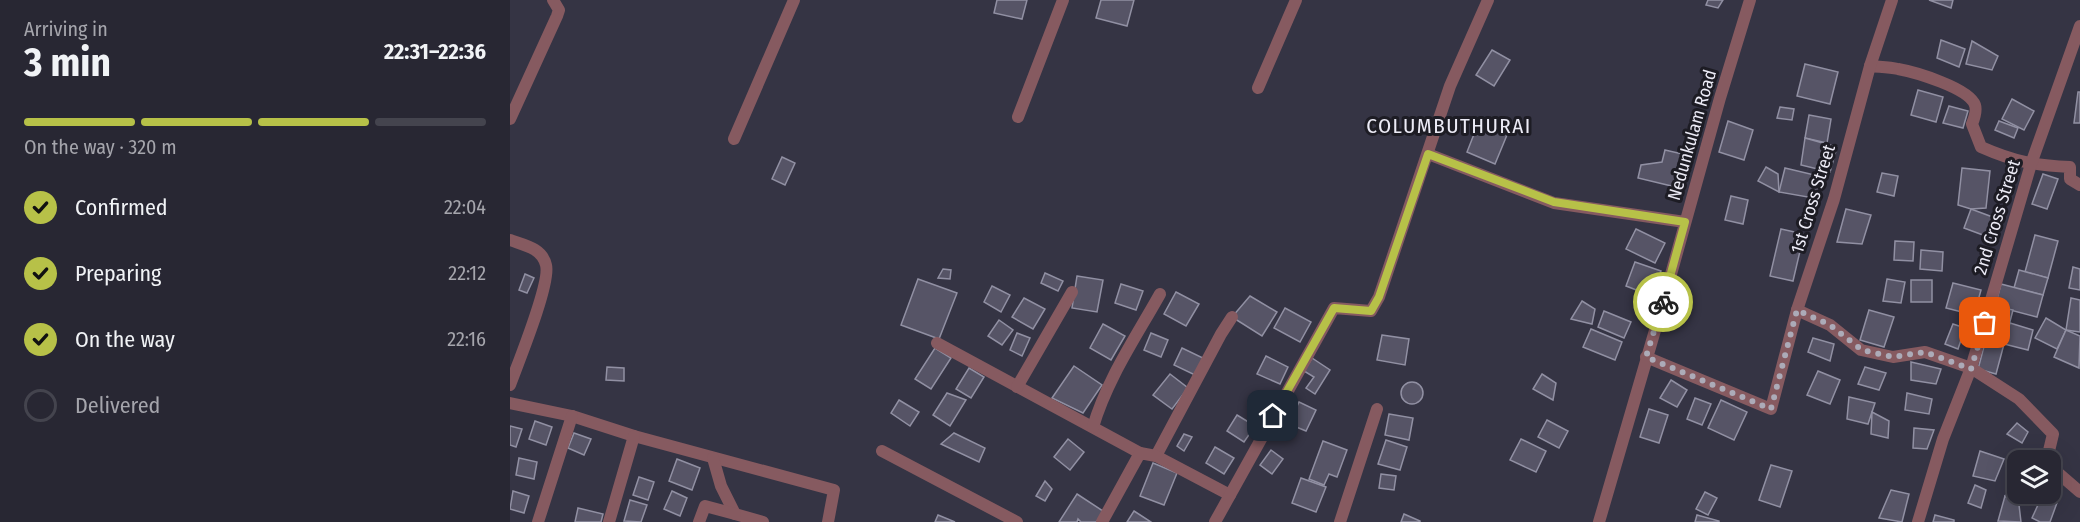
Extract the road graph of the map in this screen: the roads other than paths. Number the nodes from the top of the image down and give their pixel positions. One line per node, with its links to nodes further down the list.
1 (554, 0): 12 (street)
2 (794, 0): 13 (street)
3 (1063, 0): 11 (street)
4 (1296, 0): 10 (street)
5 (1488, 0): 14 (street)
6 (1750, 0): 17 (street, Nedunkulam Road)
7 (1892, 0): 9 (street, 1st Cross Street)
8 (2080, 26): 15 (street, 2nd Cross Street)
9 (1870, 66): 15 (street); 21 (street, 1st Cross Street)
10 (1258, 88)
11 (1018, 117)
12 (510, 119)
13 (734, 140)
14 (1428, 154): 17 (street); 40 (street)
15 (2031, 164): 16 (street); 25 (street, 2nd Cross Street)
16 (2080, 184)
17 (1685, 222): 24 (street, Nedunkulam Road)
18 (510, 240): 26 (street)
19 (1072, 292): 27 (street)
20 (1161, 294): 31 (street)
21 (1797, 310): 24 (street, 1st Cross Street); 25 (street)
22 (1232, 317): 36 (street)
23 (937, 343): 27 (street)
24 (1646, 357): 51 (street, Nedunkulam Road)
25 (1971, 369): 33 (street); 52 (street, 2nd Cross Street)
26 (510, 385)
27 (1017, 387): 31 (street)
28 (510, 404): 30 (street)
29 (1377, 409): 50 (street)
30 (572, 416): 32 (street); 42 (street)
31 (1094, 426): 35 (street)
32 (634, 436): 37 (street); 43 (street)
33 (2049, 450)
34 (882, 451): 47 (street)
35 (1140, 453): 36 (street); 48 (street)
36 (1156, 456): 40 (street)
37 (712, 458): 41 (street); 46 (street)
38 (2061, 476): 39 (street)
39 (2080, 492)
40 (1230, 495): 49 (street)
41 (735, 514): 44 (street); 45 (street)
42 (538, 522)
43 (609, 522)
44 (699, 522)
45 (763, 522)
46 (828, 522)
47 (1017, 522)
48 (1102, 522)
49 (1215, 522)
50 (1340, 522)
51 (1599, 522)
52 (1918, 522)

